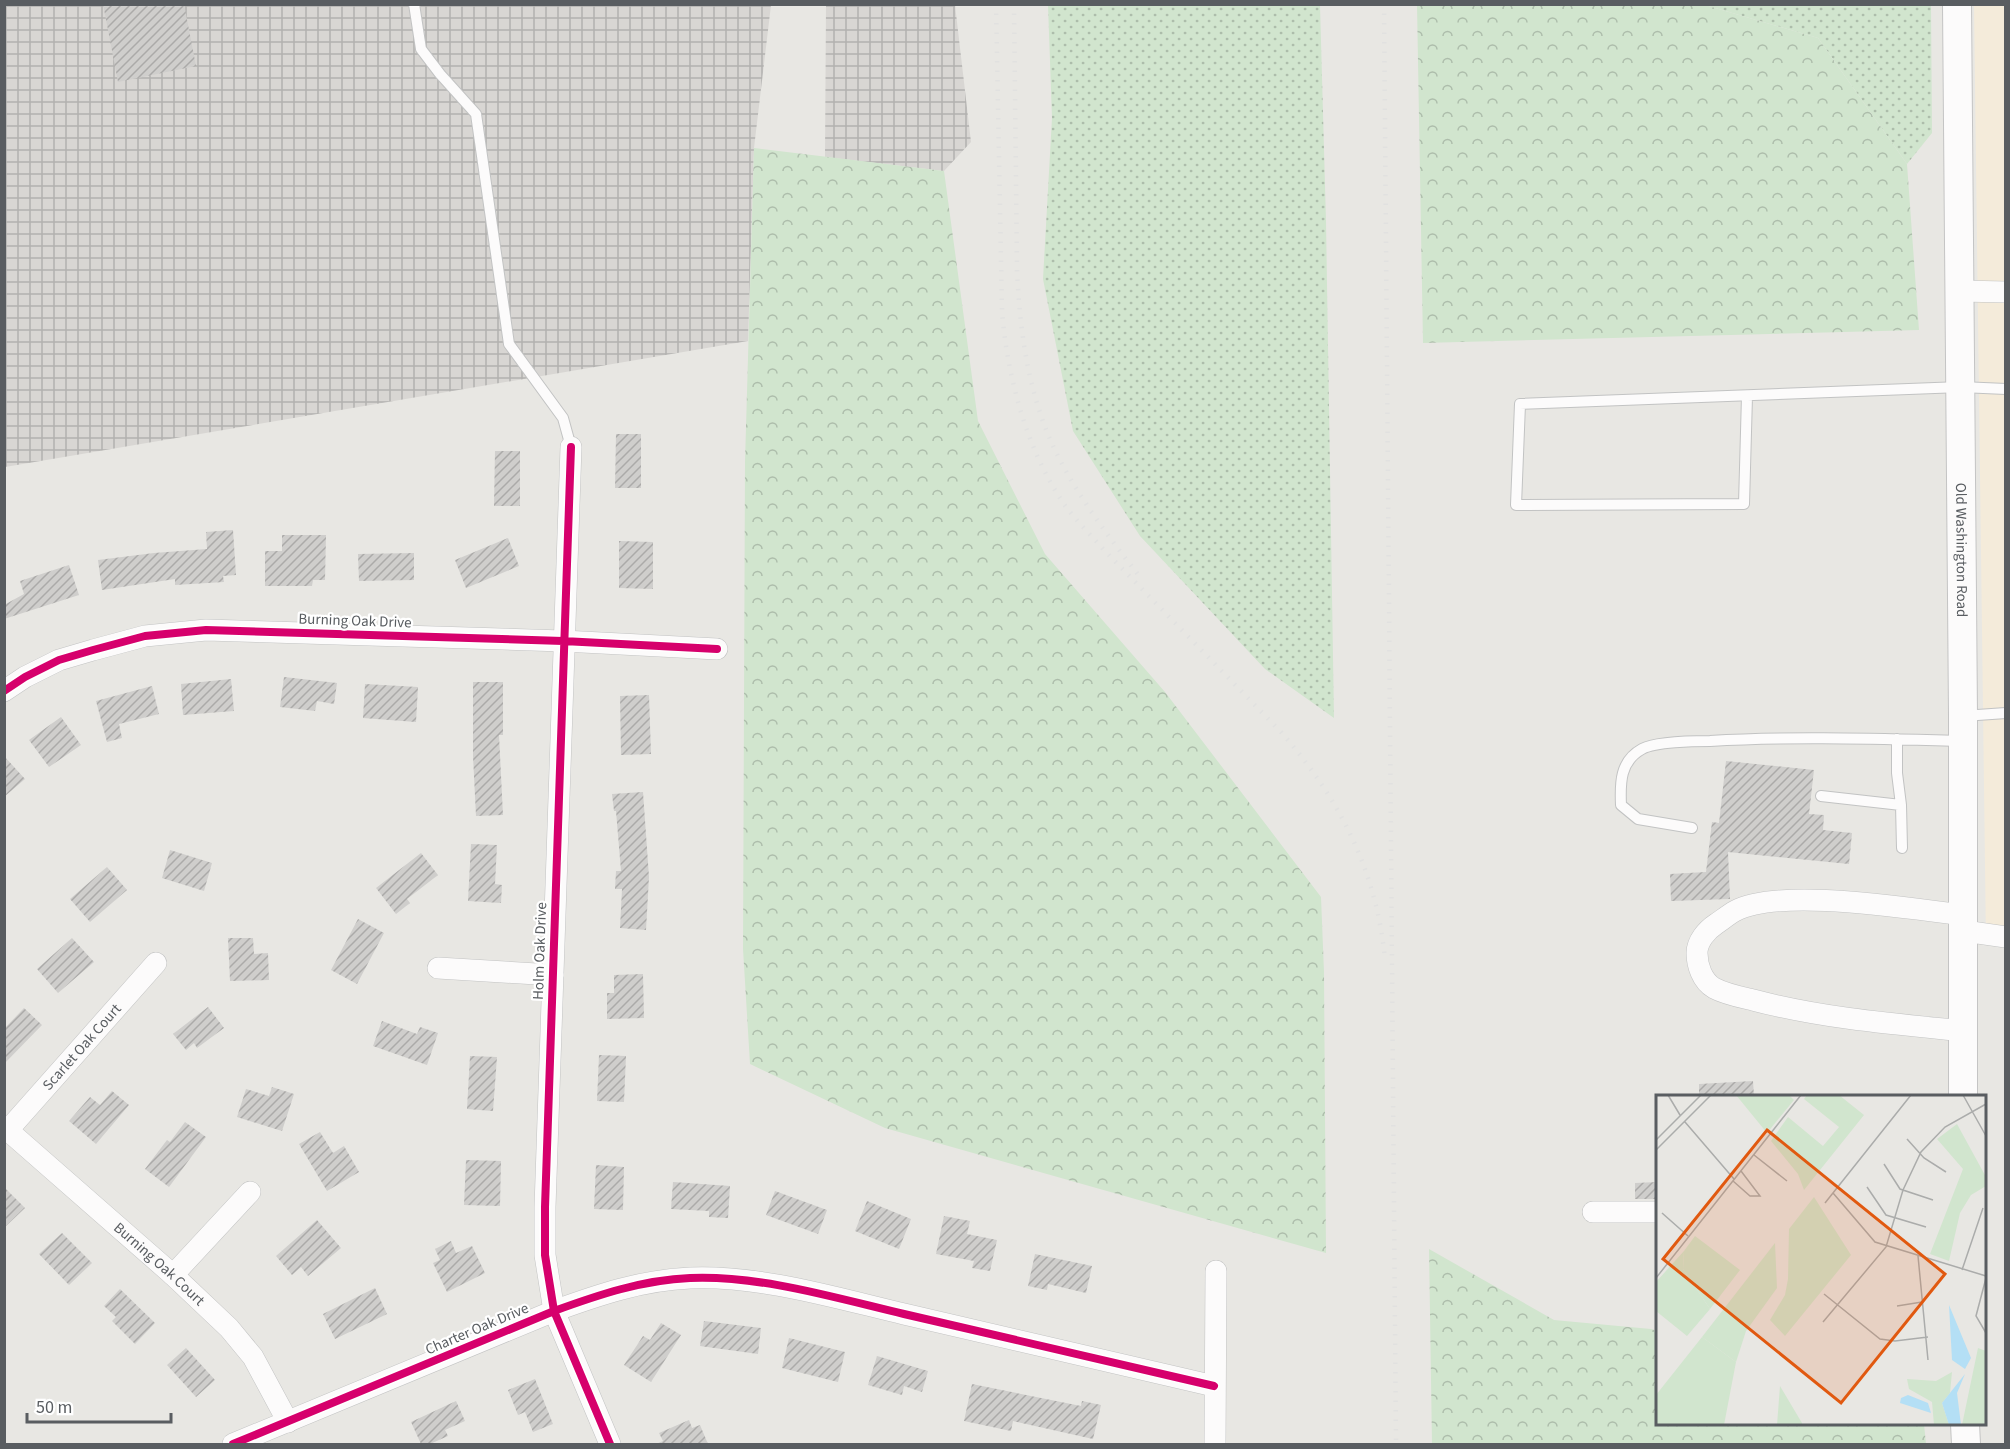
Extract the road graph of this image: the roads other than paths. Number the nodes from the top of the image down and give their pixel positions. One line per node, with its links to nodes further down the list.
1 (414, 4): 8 (lane)
2 (1957, 4): 3 (main road, Old Washington Road)
3 (1960, 291): 4 (street); 5 (main road, Old Washington Road)
4 (2006, 292)
5 (1961, 387): 6 (lane); 7 (lane); 13 (main road, Old Washington Road)
6 (2006, 389)
7 (1747, 396): 7 (lane)
8 (571, 447): 9 (street, Holm Oak Drive)
9 (563, 641): 10 (street, Burning Oak Drive); 11 (street, Burning Oak Drive); 23 (street, Holm Oak Drive)
10 (717, 649)
11 (4, 691)
12 (2006, 713): 13 (lane)
13 (1963, 728): 14 (lane); 19 (main road, Old Washington Road)
14 (1897, 739): 16 (lane); 17 (lane)
15 (1821, 796): 16 (lane)
16 (1902, 805): 18 (lane)
17 (1692, 828)
18 (1902, 848)
19 (1964, 923): 20 (street); 24 (main road, Old Washington Road); 24 (street)
20 (2006, 937)
21 (156, 963): 26 (street, Scarlet Oak Court)
22 (438, 968): 23 (street)
23 (553, 975): 32 (street, Holm Oak Drive)
24 (1964, 1031): 25 (main road, Old Washington Road)
25 (1963, 1095)
26 (6, 1129): 31 (street, Burning Oak Court)
27 (250, 1191): 31 (street)
28 (1593, 1212): 29 (street)
29 (1656, 1212)
30 (1216, 1271): 33 (street)
31 (173, 1275): 34 (street, Burning Oak Court)
32 (554, 1311): 33 (street, Charter Oak Drive); 34 (street, Charter Oak Drive); 37 (street, Holm Oak Drive)
33 (1214, 1386): 38 (street)
34 (288, 1422): 36 (street, Charter Oak Drive)
35 (1965, 1425): 39 (main road)
36 (233, 1444)
37 (610, 1444)
38 (1215, 1444)
39 (1966, 1444)

